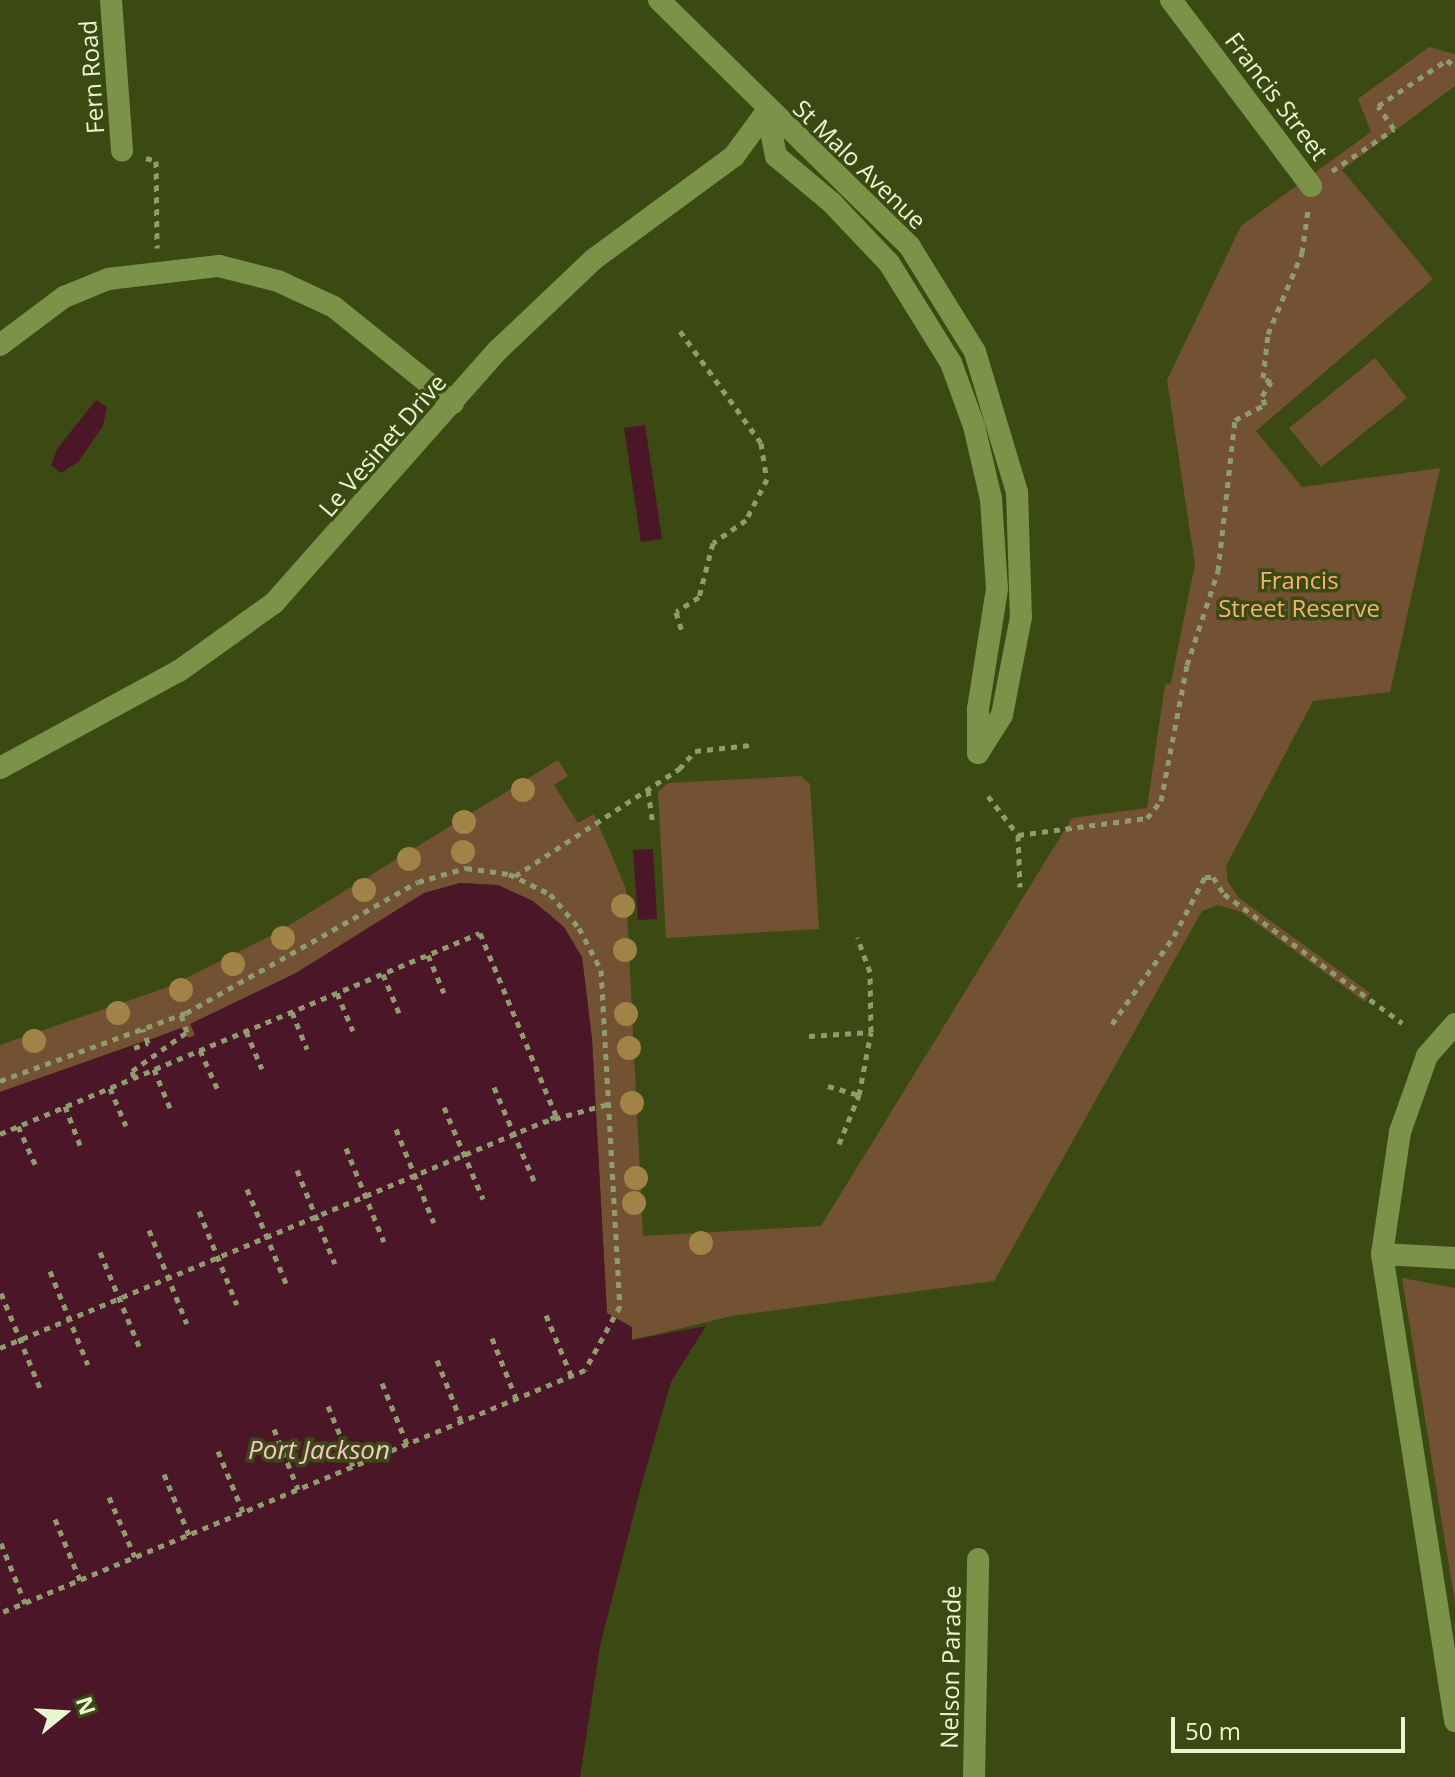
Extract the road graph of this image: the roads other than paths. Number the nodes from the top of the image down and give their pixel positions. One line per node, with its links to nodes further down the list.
1 (111, 0): 5 (street, Fern Road)
2 (659, 0): 4 (street, St Malo Avenue)
3 (1171, 0): 6 (street, Francis Street)
4 (767, 111): 4 (street, St Malo Avenue); 8 (street, Le Vesinet Drive)
5 (122, 151)
6 (1311, 186)
7 (0, 345): 8 (street)
8 (453, 403): 9 (street, Le Vesinet Drive)
9 (0, 768)
10 (1455, 1024): 11 (street)
11 (1382, 1254): 12 (street); 14 (street)
12 (1455, 1258)
13 (978, 1559): 15 (street, Nelson Parade)
14 (1455, 1721)
15 (974, 1777)

